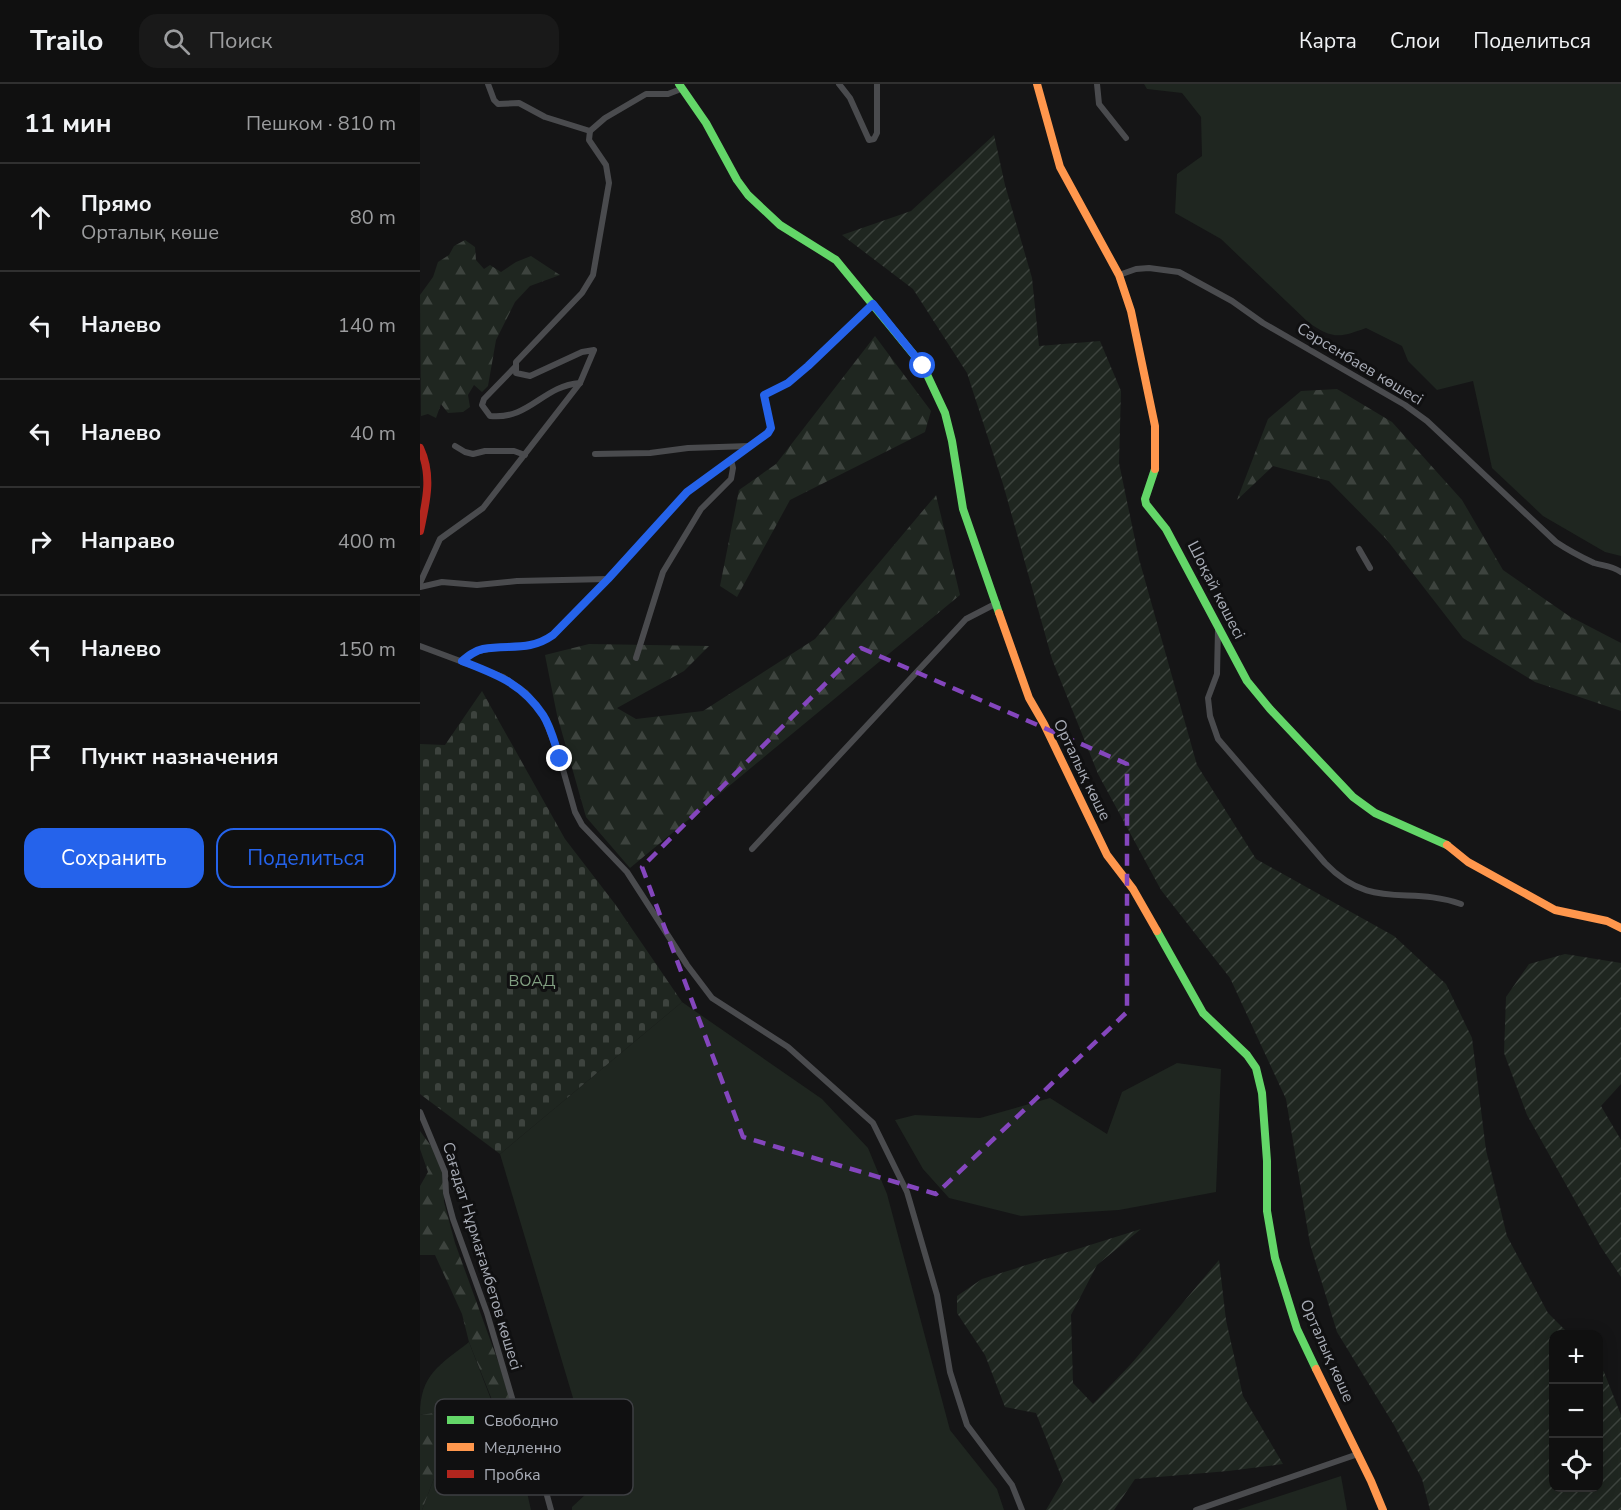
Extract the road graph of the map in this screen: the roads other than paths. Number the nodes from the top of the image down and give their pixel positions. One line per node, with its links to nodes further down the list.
1 (488, 84): 7 (street)
2 (838, 84): 3 (street)
3 (876, 84)
4 (1037, 84): 9 (street, Шоқай көшесі)
5 (1097, 84): 8 (street)
6 (680, 86): 7 (street); 10 (street, Орталық көше)
7 (590, 131): 11 (street)
8 (1126, 138)
9 (1119, 275): 22 (street, Сәрсенбаев көшесі); 26 (street, Шоқай көшесі)
10 (873, 304): 14 (street); 25 (street, Орталық көше)
11 (516, 366): 12 (street); 12 (street)
12 (580, 383): 17 (street)
13 (454, 446): 17 (street)
14 (751, 446): 16 (street); 18 (street)
15 (420, 448): 19 (street)
16 (595, 454)
17 (525, 455): 24 (street)
18 (731, 460): 23 (street); 28 (street)
19 (420, 531)
20 (1359, 549): 21 (street)
21 (1370, 568)
22 (1621, 573)
23 (608, 579): 24 (street); 29 (street)
24 (420, 585)
25 (997, 603): 30 (street); 35 (street, Орталық көше)
26 (1218, 628): 31 (street); 32 (street, Шоқай көшесі)
27 (420, 646): 29 (street)
28 (636, 658)
29 (462, 661): 38 (street)
30 (752, 849)
31 (1461, 904)
32 (1621, 928)
33 (420, 1112): 34 (street, Сағадат Нұрмағамбетов көшесі)
34 (512, 1399)
35 (1358, 1454): 39 (street); 40 (street, Орталық көше)
36 (547, 1495): 37 (street, Сағадат Нұрмағамбетов көшесі)
37 (551, 1510)
38 (1022, 1510)
39 (1196, 1510)
40 (1383, 1510)

